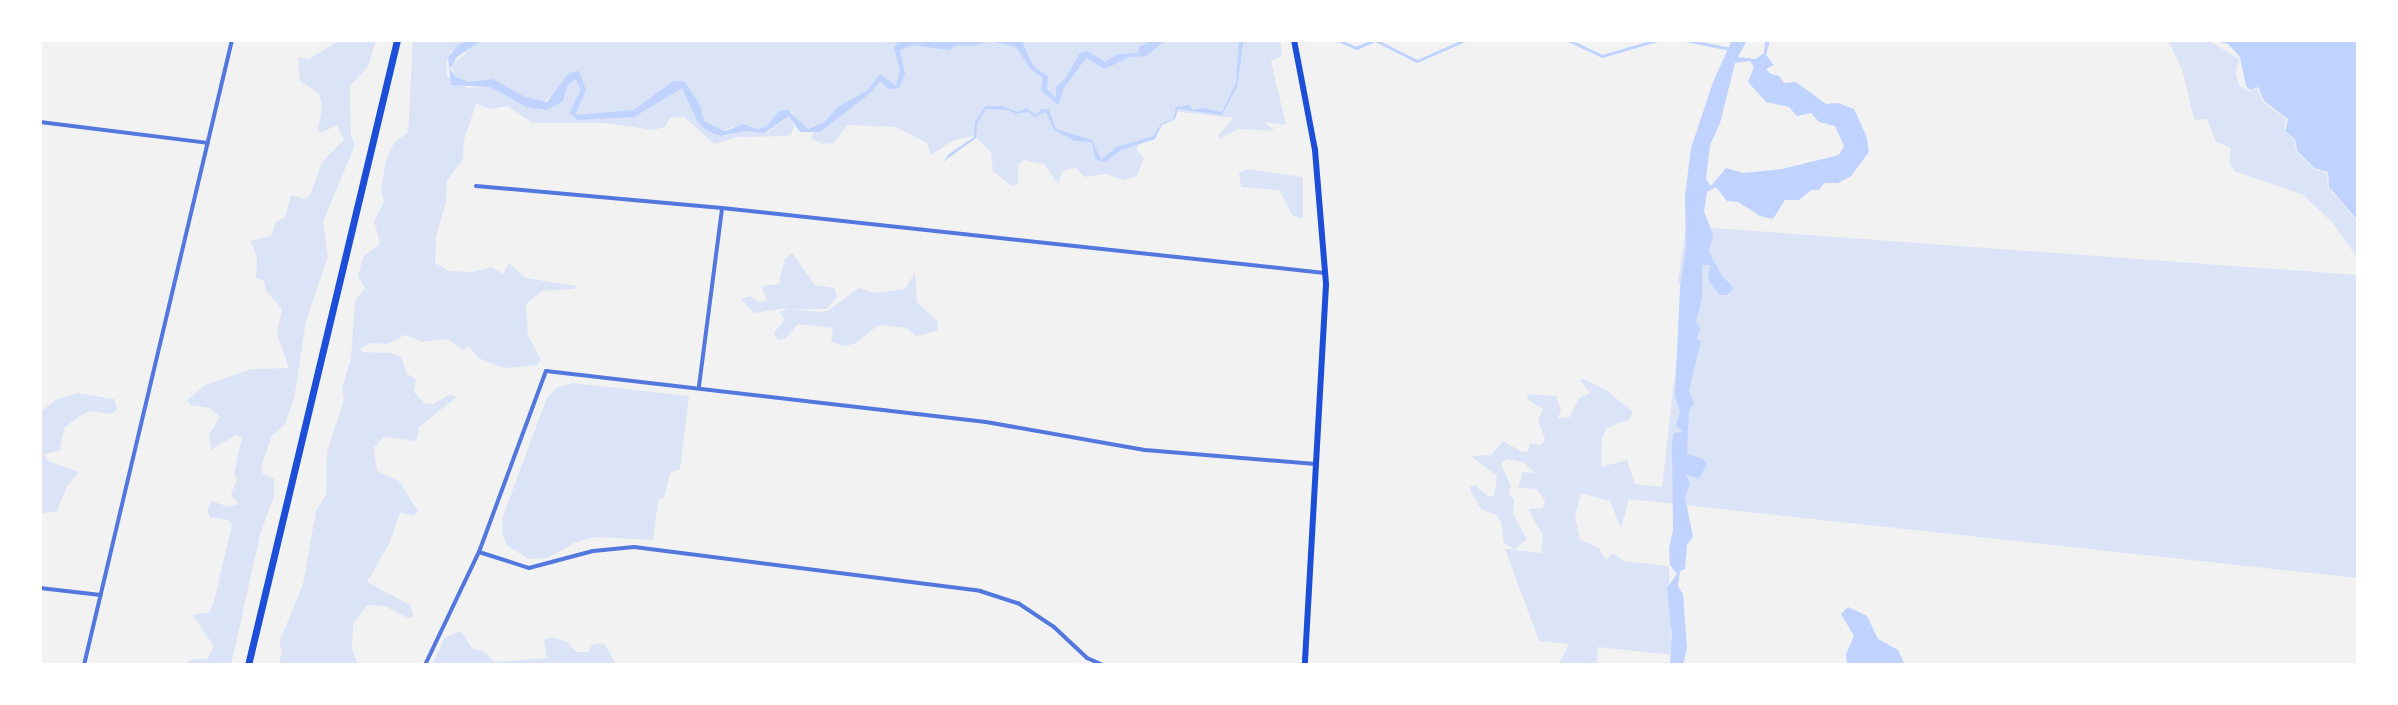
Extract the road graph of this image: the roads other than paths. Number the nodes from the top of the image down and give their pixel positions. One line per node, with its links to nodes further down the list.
1 (232, 40): 5 (street)
2 (397, 40): 15 (main road)
3 (1294, 40): 8 (main road)
4 (40, 122): 5 (street)
5 (208, 143): 13 (street)
6 (476, 186): 7 (street)
7 (722, 208): 8 (street); 9 (street)
8 (1325, 273): 10 (main road)
9 (699, 386): 10 (street); 11 (street)
10 (1317, 464): 18 (main road)
11 (479, 552): 16 (street); 17 (street)
12 (40, 588): 13 (street)
13 (101, 595): 14 (street)
14 (84, 665)
15 (248, 665)
16 (425, 665)
17 (1103, 665)
18 (1305, 665)

